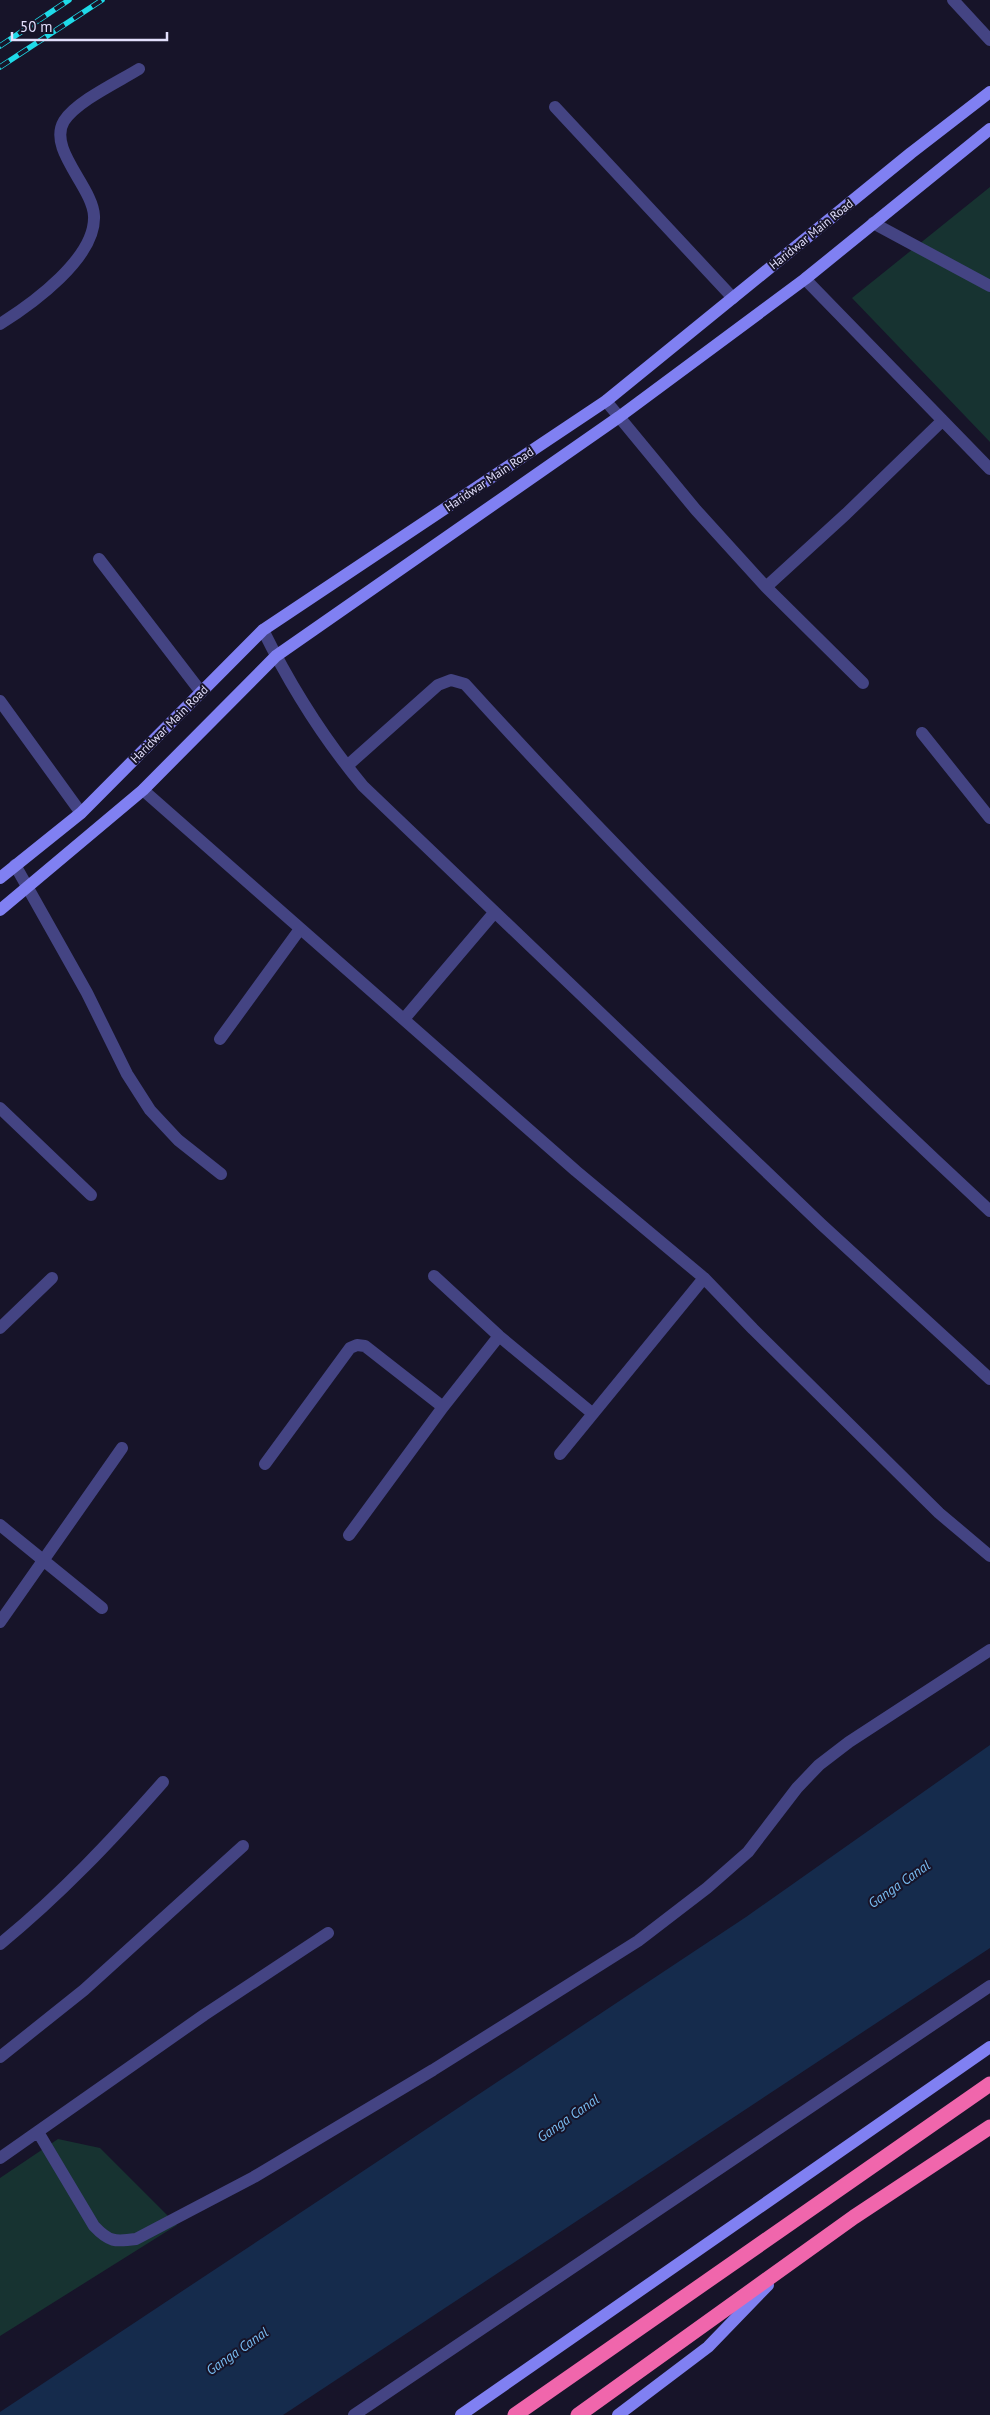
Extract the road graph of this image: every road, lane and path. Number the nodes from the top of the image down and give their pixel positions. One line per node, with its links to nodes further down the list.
1 (953, 0): 2 (street)
2 (990, 40)
3 (138, 69): 11 (street)
4 (990, 92): 10 (main road, Haridwar Main Road)
5 (555, 107): 10 (street)
6 (990, 129): 7 (main road, Haridwar Main Road)
7 (873, 224): 8 (main road, Haridwar Main Road); 9 (street)
8 (805, 279): 13 (main road, Haridwar Main Road); 14 (street)
9 (990, 286)
10 (733, 298): 12 (main road, Haridwar Main Road)
11 (0, 324)
12 (606, 401): 13 (street); 18 (main road, Haridwar Main Road)
13 (619, 416): 17 (street); 19 (main road, Haridwar Main Road)
14 (942, 421): 15 (street); 17 (street)
15 (990, 469)
16 (99, 559): 21 (street)
17 (766, 587): 20 (street)
18 (263, 630): 19 (street); 21 (main road, Haridwar Main Road)
19 (276, 656): 24 (street); 25 (main road, Haridwar Main Road)
20 (863, 683)
21 (201, 692): 26 (main road, Haridwar Main Road)
22 (0, 701): 26 (street)
23 (922, 733): 27 (street)
24 (347, 766): 32 (street); 39 (street)
25 (143, 790): 30 (main road, Haridwar Main Road); 33 (street)
26 (81, 813): 28 (main road, Haridwar Main Road)
27 (990, 818)
28 (15, 866): 29 (main road, Haridwar Main Road); 30 (street)
29 (0, 878)
30 (28, 888): 31 (main road, Haridwar Main Road); 37 (street)
31 (0, 910)
32 (494, 913): 34 (street); 45 (street)
33 (300, 928): 34 (street); 35 (street)
34 (404, 1019): 42 (street)
35 (220, 1039)
36 (0, 1108): 38 (street)
37 (221, 1174)
38 (91, 1195)
39 (990, 1211)
40 (434, 1276): 44 (street)
41 (52, 1278): 43 (street)
42 (704, 1278): 47 (street); 53 (street)
43 (0, 1328)
44 (499, 1336): 46 (street); 47 (street)
45 (990, 1379)
46 (443, 1407): 50 (street); 52 (street)
47 (592, 1413): 49 (street)
48 (122, 1448): 54 (street)
49 (560, 1454)
50 (265, 1464)
51 (0, 1526): 54 (street)
52 (349, 1535)
53 (990, 1556)
54 (42, 1559): 55 (street); 56 (street)
55 (102, 1608)
56 (0, 1622)
57 (990, 1650): 67 (street)
58 (163, 1782): 61 (street)
59 (243, 1846): 64 (street)
60 (328, 1933): 67 (street)
61 (0, 1944)
62 (990, 1986): 70 (street)
63 (990, 2047): 71 (main road)
64 (0, 2057)
65 (990, 2084): 72 (highway)
66 (990, 2127): 69 (highway)
67 (38, 2132): 68 (street)
68 (0, 2158)
69 (785, 2267): 73 (highway); 74 (main road)
70 (354, 2415)
71 (461, 2415)
72 (515, 2415)
73 (578, 2415)
74 (618, 2415)

